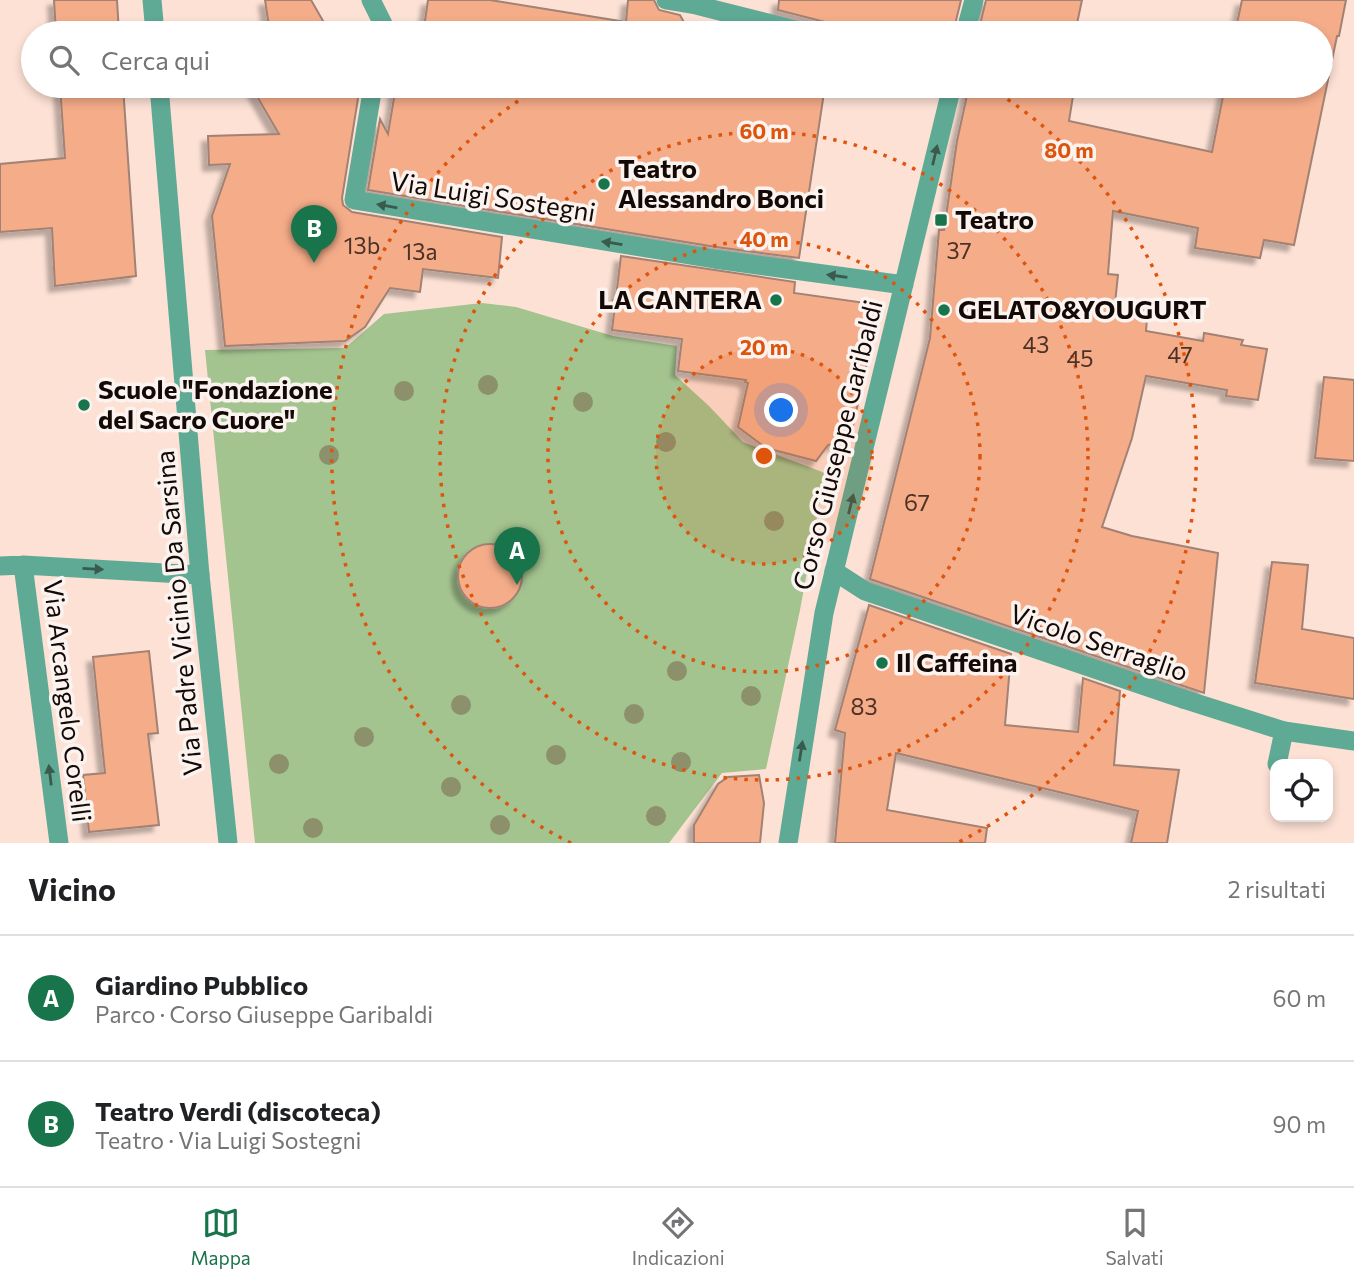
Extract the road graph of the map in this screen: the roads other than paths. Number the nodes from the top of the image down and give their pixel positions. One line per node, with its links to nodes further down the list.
1 (152, 0): 6 (street)
2 (371, 0): 7 (street)
3 (666, 0): 5 (street)
4 (974, 0): 9 (street)
5 (696, 3): 8 (street)
6 (154, 21)
7 (382, 21)
8 (763, 21)
9 (968, 21)
10 (160, 98): 17 (street, Via Padre Vicinio Da Sarsina)
11 (371, 98): 13 (street, Via Luigi Sostegni, one-way to 11)
12 (949, 98): 13 (street, Corso Giuseppe Garibaldi, one-way to 12)
13 (904, 285): 16 (street, Corso Giuseppe Garibaldi, one-way to 13)
14 (23, 565): 15 (street); 17 (street, one-way to 17); 21 (street, Via Arcangelo Corelli, one-way to 14)
15 (0, 566)
16 (834, 570): 18 (street, Vicolo Serraglio); 23 (street, Corso Giuseppe Garibaldi, one-way to 16)
17 (201, 575): 22 (street, Via Padre Vicinio Da Sarsina)
18 (1284, 731): 19 (street, Vicolo Serraglio); 20 (street)
19 (1354, 741)
20 (1279, 759)
21 (59, 843)
22 (228, 843)
23 (788, 843)

